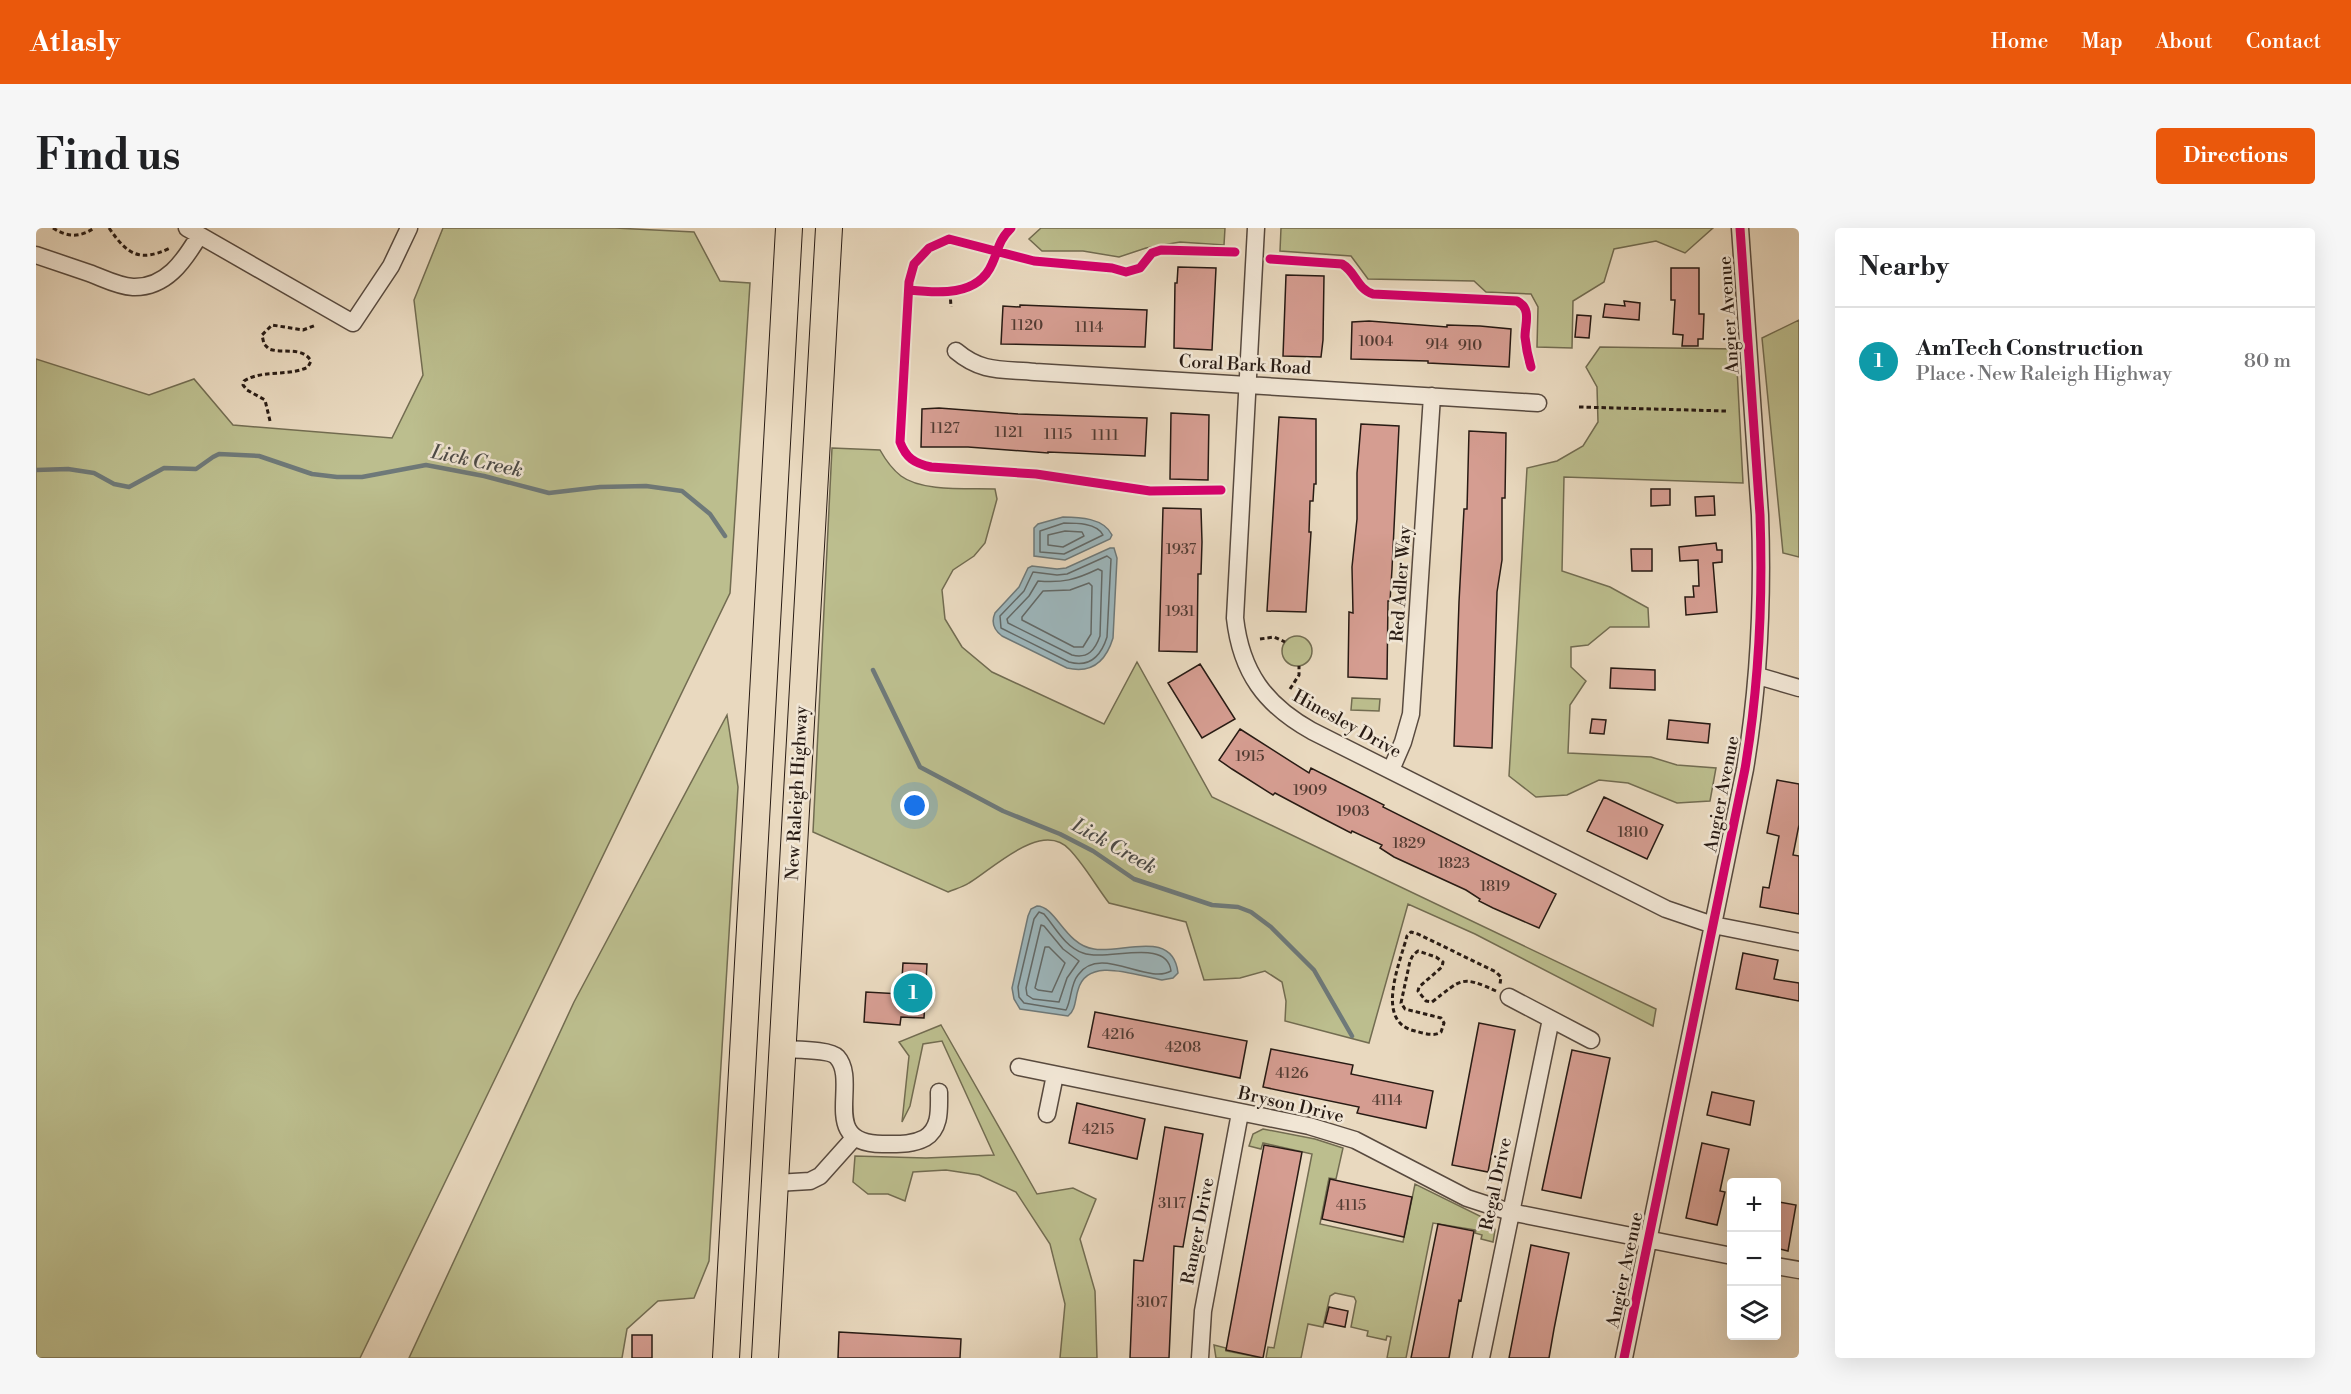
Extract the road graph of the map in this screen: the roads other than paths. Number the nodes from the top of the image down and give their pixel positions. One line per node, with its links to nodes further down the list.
1 (409, 228): 6 (street)
2 (789, 228): 33 (highway)
3 (829, 228): 20 (highway, New Raleigh Highway)
4 (1256, 228): 9 (street, Hinesley Drive)
5 (1740, 228): 12 (street, Angier Avenue)
6 (193, 232): 7 (street)
7 (36, 255)
8 (956, 351): 9 (street, Coral Bark Road)
9 (1247, 384): 10 (street, Coral Bark Road); 14 (street, Hinesley Drive)
10 (1432, 396): 11 (street, Coral Bark Road); 14 (street, Red Adler Way)
11 (1538, 403)
12 (1758, 676): 13 (street); 15 (street, Angier Avenue)
13 (1799, 688)
14 (1391, 770): 15 (street, Hinesley Drive)
15 (1713, 925): 16 (street, Hinesley Drive); 29 (street, Angier Avenue)
16 (1799, 942)
17 (1503, 994): 18 (street)
18 (1551, 1019): 19 (street); 28 (street, Regal Drive)
19 (1591, 1040)
20 (783, 1049): 26 (street); 27 (highway, New Raleigh Highway)
21 (1019, 1067): 22 (street, Bryson Drive)
22 (1055, 1075): 24 (street, Bryson Drive); 25 (street)
23 (939, 1092): 26 (street)
24 (1240, 1113): 28 (street, Bryson Drive); 35 (street, Ranger Drive)
25 (1047, 1114)
26 (854, 1138): 27 (street)
27 (776, 1183): 34 (highway, New Raleigh Highway)
28 (1510, 1212): 29 (street, Bryson Drive); 36 (street, Regal Drive)
29 (1648, 1239): 30 (street, Bryson Drive); 37 (street, Angier Avenue)
30 (1727, 1255)
31 (1781, 1267): 32 (street)
32 (1799, 1270)
33 (726, 1358)
34 (765, 1358)
35 (1200, 1358)
36 (1481, 1358)
37 (1624, 1358)

